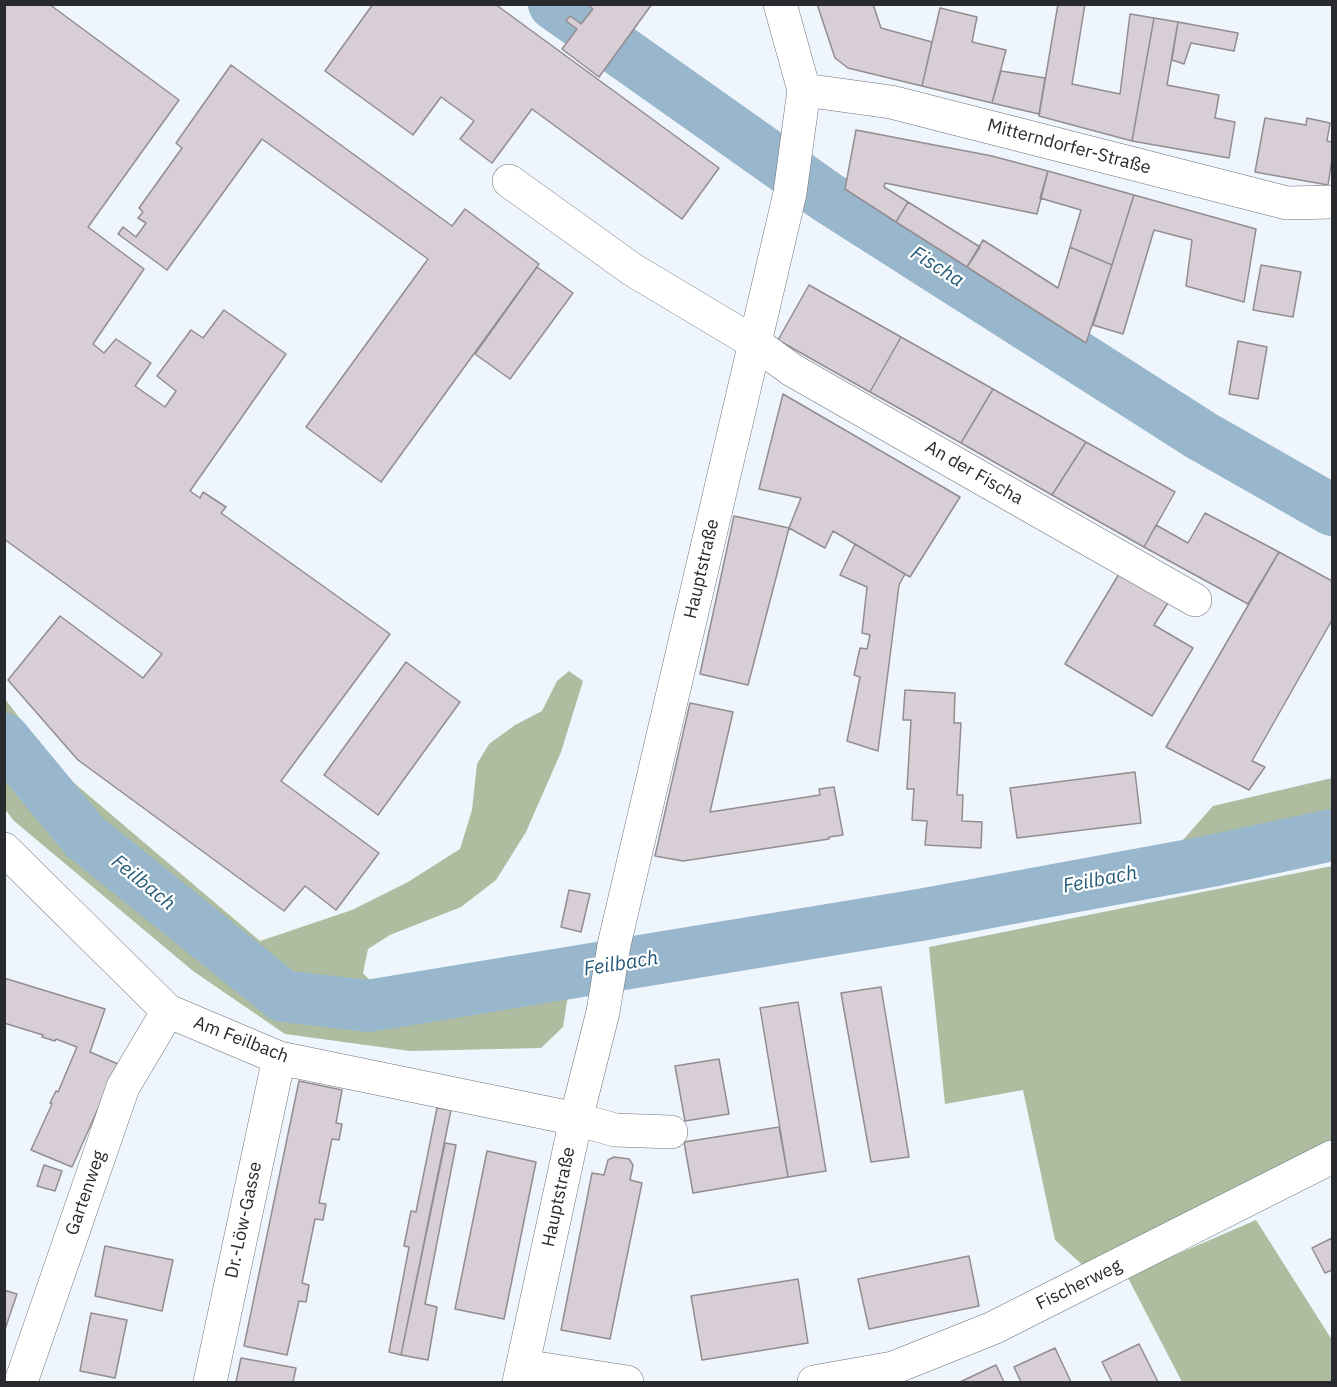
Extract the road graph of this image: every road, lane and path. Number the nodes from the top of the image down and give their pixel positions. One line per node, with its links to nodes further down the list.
1 (780, 4): 2 (street)
2 (804, 90): 4 (street, Mitterndorfer-Straße); 5 (street, Hauptstraße)
3 (509, 181): 5 (street, An der Fischa)
4 (1332, 202)
5 (754, 343): 6 (street, An der Fischa); 10 (street, Hauptstraße)
6 (1195, 600)
7 (4, 849): 8 (street, Am Feilbach)
8 (168, 1011): 9 (street, Am Feilbach); 14 (street, Gartenweg)
9 (279, 1058): 10 (street, Am Feilbach); 15 (street, Dr.-Löw-Gasse)
10 (576, 1119): 11 (street, Am Feilbach); 13 (street, Hauptstraße)
11 (671, 1132)
12 (1332, 1157): 17 (street, Fischerweg)
13 (521, 1374): 16 (street)
14 (21, 1383)
15 (210, 1383)
16 (627, 1383)
17 (814, 1383)

